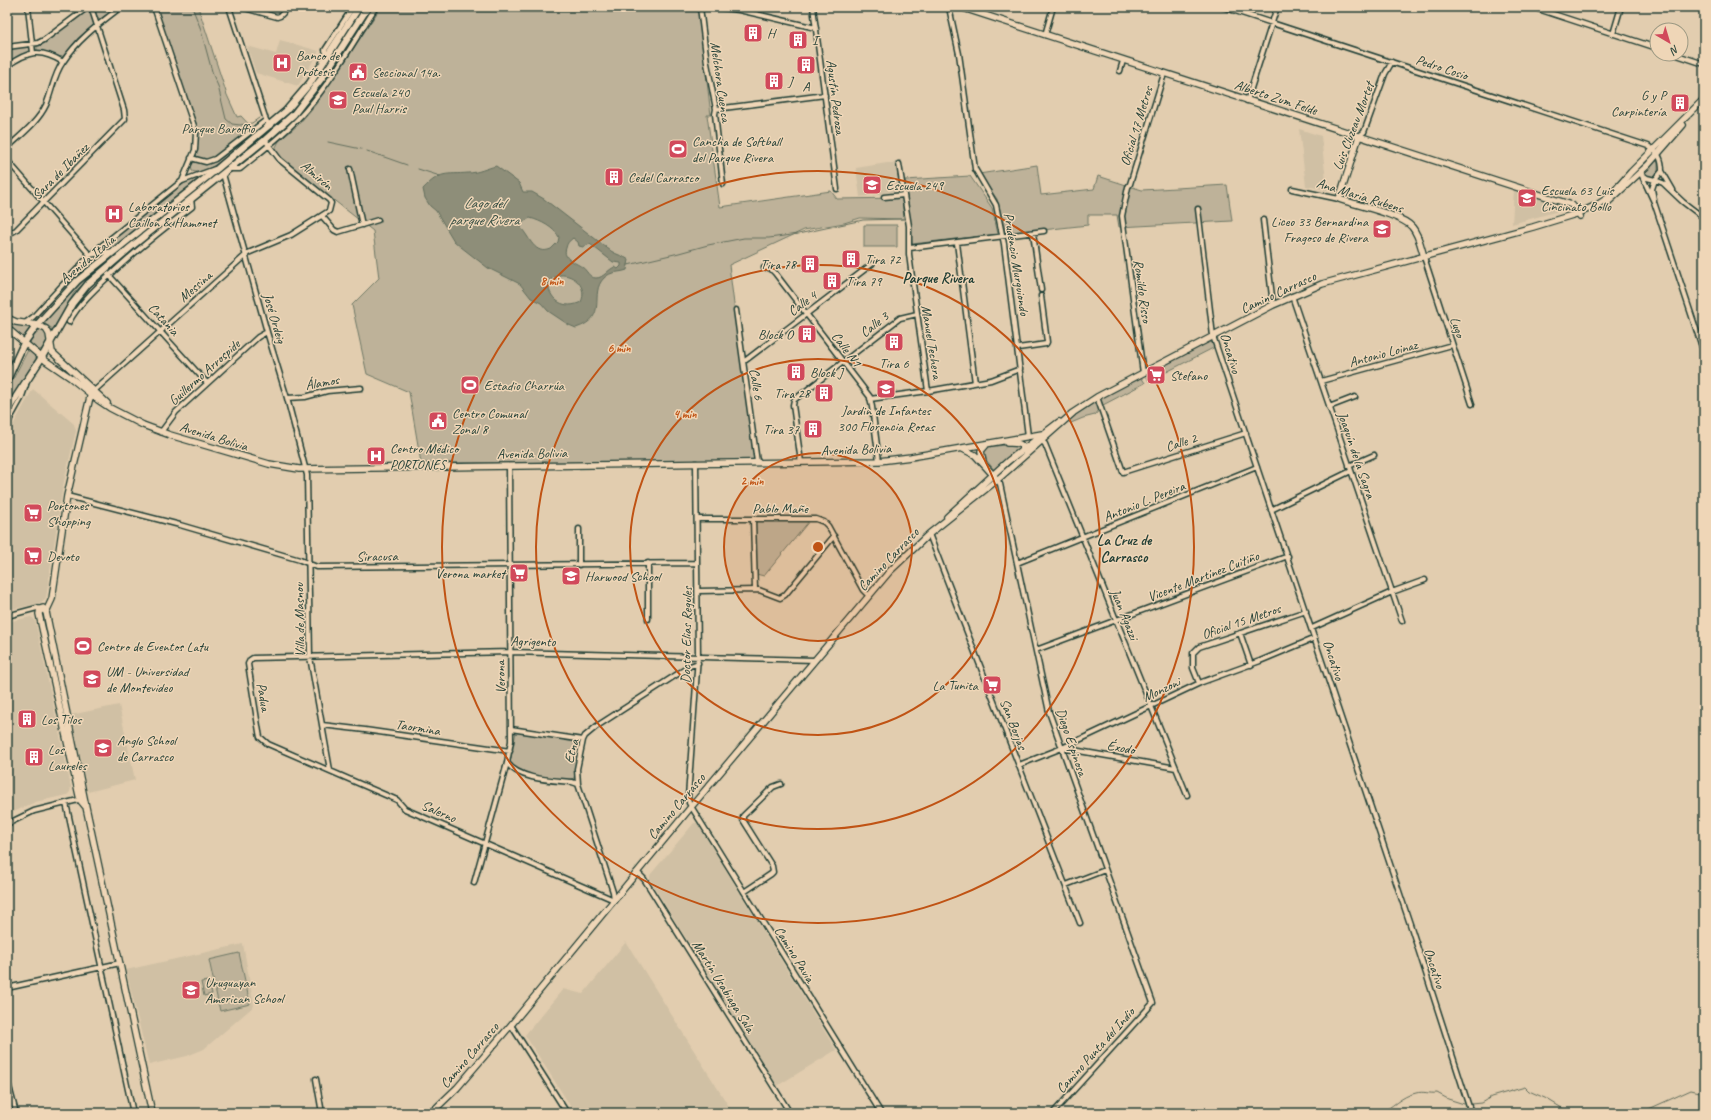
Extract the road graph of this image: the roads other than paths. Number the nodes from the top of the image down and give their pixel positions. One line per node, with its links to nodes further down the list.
1 (28, 7): 29 (street)
2 (90, 7): 23 (street); 29 (street)
3 (121, 7): 23 (street)
4 (154, 7): 51 (street)
5 (229, 7): 46 (street)
6 (241, 7): 21 (street)
7 (353, 7): 33 (street, Avenida Italia)
8 (359, 7): 33 (main road, Avenida Italia)
9 (368, 7): 27 (main road, Avenida Italia)
10 (376, 7): 28 (street, Avenida Italia)
11 (700, 7): 45 (street, Melchora Cuenca)
12 (716, 7): 24 (street)
13 (814, 7): 24 (street, Agustín Pedroza)
14 (951, 7): 85 (street, Prudencio Murguiondo)
15 (960, 7): 26 (street, Alberto Zum Felde)
16 (1053, 7): 26 (street)
17 (1223, 7): 22 (street, Pedro Cosio)
18 (1276, 7): 22 (street)
19 (1535, 7): 25 (street)
20 (1621, 7): 25 (street)
21 (283, 13)
22 (1272, 23): 37 (street, Pedro Cosio); 44 (street)
23 (98, 25): 36 (street); 73 (street, Sara de Ibañez)
24 (816, 28): 42 (street, Agustín Pedroza)
25 (1613, 34): 30 (street)
26 (1045, 35): 35 (street, Alberto Zum Felde)
27 (349, 36): 28 (street); 48 (main road, Avenida Italia)
28 (355, 40): 48 (street, Avenida Italia)
29 (32, 44): 31 (street); 32 (street)
30 (1649, 45)
31 (7, 47)
32 (33, 53): 36 (street); 39 (street)
33 (327, 56): 46 (main road, Avenida Italia)
34 (1689, 59): 38 (street)
35 (1123, 61): 40 (street); 41 (street, Alberto Zum Felde)
36 (63, 62): 49 (street)
37 (1392, 62): 47 (street, Luis Cluzeau Mortet); 50 (street, Pedro Cosio)
38 (1704, 64)
39 (7, 66)
40 (1120, 71)
41 (1164, 74): 44 (street, Alberto Zum Felde); 75 (street, Oficial 17 Metros)
42 (825, 95): 45 (street); 66 (street, Agustín Pedroza)
43 (1704, 99): 50 (street, Camino Carrasco)
44 (1247, 101): 47 (street, Alberto Zum Felde)
45 (716, 109): 64 (street, Melchora Cuenca)
46 (268, 123): 51 (street, Avenida Italia); 55 (main road, Avenida Italia)
47 (1359, 136): 71 (street, Luis Cluzeau Mortet); 76 (street, Alberto Zum Felde)
48 (266, 143): 56 (main road, Avenida Italia); 56 (street, Avenida Italia); 77 (street, Almirón)
49 (7, 148)
50 (1656, 152): 58 (street); 60 (street, Camino Carrasco); 76 (street, Camino Carrasco)
51 (191, 158): 53 (street)
52 (7, 160): 73 (street)
53 (189, 164): 61 (street); 63 (street)
54 (899, 164): 68 (street, Manuel Techera)
55 (217, 169): 61 (street, Avenida Italia); 88 (main road, Avenida Italia)
56 (230, 169): 59 (main road, Avenida Italia)
57 (350, 169): 81 (street)
58 (1662, 171): 62 (street); 67 (street)
59 (223, 174): 70 (main road, Avenida Italia); 90 (street, José Ordeig)
60 (1641, 174): 62 (street); 72 (street); 76 (street, Camino Carrasco)
61 (195, 175): 63 (street, Avenida Italia)
62 (1655, 180): 67 (street); 72 (street)
63 (182, 181): 89 (street, Avenida Italia)
64 (723, 184)
65 (1292, 189): 71 (street, Ana María Rubens)
66 (837, 190)
67 (1673, 192): 78 (street)
68 (904, 195): 69 (street); 87 (street, Manuel Techera)
69 (884, 196)
70 (191, 199): 94 (main road, Avenida Italia); 95 (street, Avenida Italia)
71 (1339, 199): 91 (street, Ana María Rubens)
72 (1654, 202): 115 (street)
73 (44, 203): 84 (street, Sara de Ibañez); 89 (street)
74 (1198, 209): 110 (street, Oncativo)
75 (1123, 212): 121 (street, Romildo Risso)
76 (1579, 215): 91 (street, Camino Carrasco)
77 (322, 216): 81 (street); 90 (street, Messina)
78 (1704, 218)
79 (378, 220): 81 (street)
80 (1263, 220): 99 (street)
81 (362, 225)
82 (1044, 232): 83 (street)
83 (1033, 233): 85 (street); 96 (street)
84 (7, 235)
85 (1003, 236): 86 (street); 114 (street, Prudencio Murguiondo)
86 (957, 242): 87 (street); 127 (street)
87 (910, 248): 102 (street, Manuel Techera)
88 (116, 250): 89 (street); 106 (main road, Avenida Italia)
89 (90, 255): 105 (street, Avenida Italia)
90 (246, 255): 108 (street, Messina); 109 (street, José Ordeig)
91 (1424, 257): 98 (street, Camino Carrasco); 113 (street, Lugo)
92 (872, 264): 101 (street, Calle 4)
93 (764, 268): 101 (street, Calle N1)
94 (104, 269): 95 (street, Catania); 112 (main road, Avenida Italia)
95 (109, 275): 104 (street, Avenida Italia); 108 (street, Catania)
96 (1040, 290)
97 (1041, 296): 114 (street)
98 (1292, 296): 99 (street, Camino Carrasco); 125 (street, Joaquín de la Sagra)
99 (1273, 305): 110 (street, Camino Carrasco)
100 (736, 310): 154 (street, Calle 6)
101 (806, 314): 117 (street, Calle 4); 118 (street, Calle N1)
102 (916, 314): 118 (street, Calle 3); 129 (street, Manuel Techera)
103 (7, 318): 105 (street)
104 (69, 322)
105 (25, 323): 106 (street)
106 (37, 325): 111 (main road, Avenida Italia); 112 (street, Avenida Bolivia)
107 (7, 328): 111 (street, Avenida Bolivia)
108 (160, 331): 126 (street, Catania); 130 (street, Messina)
109 (267, 332): 126 (street, Guillermo Arrospide); 133 (street, José Ordeig)
110 (1214, 336): 121 (street, Camino Carrasco); 144 (street, Oncativo)
111 (24, 343): 116 (street, Avenida Bolivia); 120 (main road, Avenida Italia)
112 (50, 344): 116 (main road, Avenida Italia); 130 (street, Avenida Bolivia)
113 (1452, 345): 125 (street, Antonio Loinaz); 136 (street, Lugo)
114 (1018, 348): 119 (street, Prudencio Murguiondo)
115 (1704, 353)
116 (42, 357): 123 (main road, Avenida Italia); 130 (street, Avenida Bolivia)
117 (746, 360)
118 (843, 362): 134 (street, Calle N1); 155 (street, Calle 3)
119 (1020, 369): 127 (street); 146 (street, Prudencio Murguiondo)
120 (11, 370): 122 (street, Avenida Italia); 124 (main road, Avenida Italia)
121 (1143, 372): 131 (street, Camino Carrasco)
122 (7, 376)
123 (28, 379): 140 (main road, Avenida Italia); 142 (street, Avenida Italia)
124 (7, 380)
125 (1320, 381): 137 (street, Joaquín de la Sagra)
126 (207, 383): 143 (street, Guillermo Arrospide)
127 (975, 383): 129 (street)
128 (361, 388): 133 (street, Álamos)
129 (928, 391): 134 (street)
130 (93, 393): 135 (street, Avenida Bolivia); 138 (street, Avenida Bolivia); 139 (street)
131 (1097, 397): 141 (street, Camino Carrasco); 144 (street, Calle 2)
132 (1355, 397): 137 (street)
133 (287, 398): 162 (street, José Ordeig)
134 (870, 399): 153 (street, Calle N1)
135 (101, 402): 138 (street, Avenida Bolivia); 139 (street)
136 (1472, 404)
137 (1329, 407): 160 (street, Joaquín de la Sagra)
138 (113, 409): 143 (street, Avenida Bolivia)
139 (87, 410): 166 (street)
140 (7, 411)
141 (1073, 412): 145 (street, Camino Carrasco); 148 (street, Camino Carrasco)
142 (7, 424)
143 (160, 432): 162 (street, Avenida Bolivia)
144 (1246, 433): 161 (street, Oncativo)
145 (1042, 434): 146 (street, Avenida Bolivia); 151 (street, Camino Carrasco)
146 (1028, 436): 147 (street, Avenida Bolivia)
147 (1003, 441): 149 (street, Avenida Bolivia); 151 (street, Avenida Bolivia)
148 (1042, 441): 159 (street, Camino Carrasco); 174 (street, Juan Agazzi)
149 (987, 444): 150 (street, Avenida Bolivia); 156 (street)
150 (960, 449): 153 (street, Avenida Bolivia); 156 (street)
151 (1024, 449): 159 (street, Camino Carrasco); 164 (street, Camino Carrasco)
152 (1374, 455): 160 (street)
153 (879, 461): 155 (street, Avenida Bolivia)
154 (757, 462): 155 (street, Avenida Bolivia); 157 (street, Avenida Bolivia)
155 (801, 462)
156 (983, 462): 164 (street)
157 (696, 463): 158 (street, Avenida Bolivia); 168 (street, Doctor Elias Regules)
158 (509, 466): 162 (street, Avenida Bolivia); 181 (street, Verona)
159 (1012, 466): 165 (street, Camino Carrasco)
160 (1349, 466): 163 (street, Joaquín de la Sagra)
161 (1257, 467): 167 (street, Oncativo); 174 (street, Antonio L. Pereira)
162 (306, 469): 179 (street, Villa de Masnou)
163 (1351, 471): 167 (street); 185 (street, Joaquín de la Sagra)
164 (993, 475): 165 (street); 170 (street, Camino Carrasco)
165 (997, 480): 170 (street, Camino Carrasco); 178 (street, Diego Espinosa)
166 (66, 496): 179 (street, Siracusa); 188 (street)
167 (1271, 510): 175 (street, Oncativo)
168 (697, 519): 169 (street, Pablo Mañe); 177 (street, Doctor Elias Regules)
169 (753, 519): 173 (street, Pablo Mañe); 183 (street)
170 (945, 519): 172 (street, Camino Carrasco)
171 (579, 529): 180 (street)
172 (929, 534): 186 (street, Camino Carrasco); 213 (street, San Borjas)
173 (834, 536): 183 (street); 186 (street, Pablo Mañe)
174 (1083, 538): 178 (street, Antonio L. Pereira); 191 (street, Juan Agazzi)
175 (1288, 556): 187 (street, Oncativo); 191 (street, Vicente Martínez Cuitiño)
176 (648, 563): 177 (street, Siracusa); 180 (street, Siracusa); 190 (street)
177 (697, 563): 184 (street, Doctor Elias Regules)
178 (1017, 563): 196 (street, Diego Espinosa)
179 (308, 564): 181 (street, Siracusa); 198 (street, Villa de Masnou)
180 (579, 565): 181 (street, Siracusa)
181 (509, 566): 197 (street, Verona)
182 (1425, 580): 185 (street)
183 (755, 590): 184 (street)
184 (698, 591): 199 (street, Doctor Elias Regules)
185 (1392, 592): 192 (street, Joaquín de la Sagra); 193 (street)
186 (869, 596): 201 (street, Camino Carrasco)
187 (1306, 611): 193 (street, Oncativo); 194 (street, Oficial 15 Metros)
188 (43, 612): 189 (street); 219 (street)
189 (7, 616)
190 (648, 619)
191 (1116, 620): 196 (street, Vicente Martínez Cuitiño); 205 (street, Juan Agazzi)
192 (1402, 621)
193 (1312, 628): 195 (street, Oncativo)
194 (1240, 633): 203 (street); 204 (street, Oficial 15 Metros)
195 (1315, 638): 203 (street, Monzoni); 247 (street, Oncativo)
196 (1036, 650): 210 (street, Diego Espinosa)
197 (510, 652): 198 (street, Agrigento); 199 (street, Agrigento); 207 (street, Verona)
198 (310, 656): 200 (street, Agrigento); 206 (street, Villa de Masnou)
199 (698, 656): 201 (street, Agrigento); 202 (street, Doctor Elias Regules)
200 (250, 660): 208 (street, Padua)
201 (815, 660): 221 (street, Camino Carrasco)
202 (698, 663): 209 (street, Etna); 221 (street, Doctor Elias Regules)
203 (1251, 665): 204 (street, Monzoni)
204 (1199, 683): 205 (street, Monzoni)
205 (1152, 705): 210 (street, Monzoni); 214 (street, Juan Agazzi)
206 (322, 725): 211 (street, Taormina); 215 (street, Villa de Masnou)
207 (511, 729): 209 (street); 211 (street, Verona)
208 (260, 737): 215 (street, Salerno)
209 (583, 740): 216 (street, Etna)
210 (1062, 748): 213 (street, Monzoni); 214 (street, Éxodo); 224 (street, Diego Espinosa)
211 (510, 751): 212 (street, Verona)
212 (507, 763): 216 (street); 223 (street, Verona)
213 (1019, 765): 227 (street, San Borjas)
214 (1176, 768): 218 (street, Juan Agazzi)
215 (330, 770): 223 (street, Salerno)
216 (578, 784): 229 (street, Etna)
217 (781, 784): 228 (street)
218 (1187, 795)
219 (82, 799): 220 (street); 231 (street)
220 (66, 803): 222 (street); 232 (street)
221 (691, 807): 225 (street, Camino Carrasco); 228 (street, Camino Pavia)
222 (7, 824)
223 (485, 843): 226 (street, Verona); 229 (street, Salerno)
224 (1104, 870): 227 (street); 234 (street, Diego Espinosa)
225 (637, 872): 229 (street, Camino Carrasco); 244 (street, Martín Usabiaga Sala)
226 (474, 882)
227 (1066, 885): 230 (street, San Borjas)
228 (744, 892): 245 (street, Camino Pavia)
229 (614, 900): 235 (street, Camino Carrasco)
230 (1080, 923)
231 (120, 963): 232 (street); 240 (street)
232 (101, 967): 233 (street); 239 (street)
233 (7, 988)
234 (1153, 1003): 246 (street, Camino Punta del Indio)
235 (511, 1025): 242 (street, Camino Carrasco); 243 (street)
236 (7, 1079): 238 (street)
237 (316, 1079): 241 (street)
238 (16, 1113)
239 (133, 1113)
240 (152, 1113)
241 (322, 1113)
242 (431, 1113)
243 (568, 1113)
244 (790, 1113)
245 (881, 1113)
246 (1052, 1113)
247 (1471, 1113)

